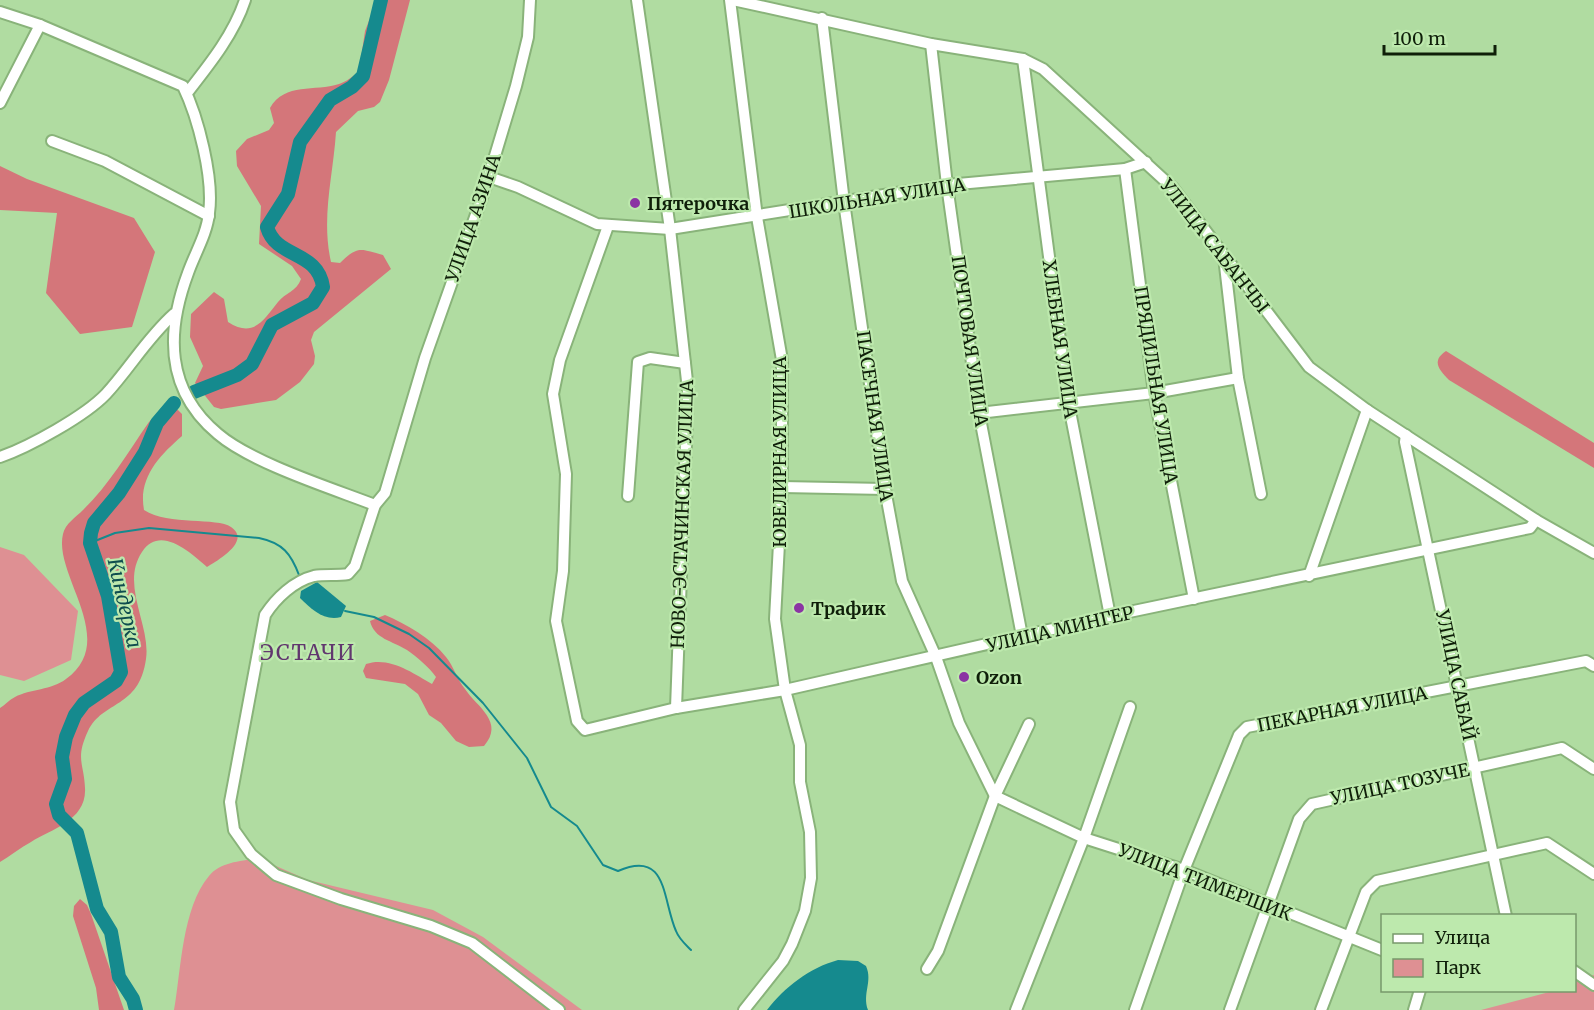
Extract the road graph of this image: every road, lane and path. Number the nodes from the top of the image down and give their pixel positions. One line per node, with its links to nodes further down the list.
1 (245, 0): 10 (street)
2 (530, 0): 15 (street, УЛИЦА АЗИНА)
3 (637, 0): 22 (street, НОВО-ЭСТАЧИНСКАЯ УЛИЦА)
4 (732, 0): 6 (street, УЛИЦА САБАНЧЫ); 20 (street, ЮВЕЛИРНАЯ УЛИЦА)
5 (0, 12): 7 (street)
6 (822, 18): 8 (street, УЛИЦА САБАНЧЫ); 18 (street, ПАСЕЧНАЯ УЛИЦА)
7 (40, 25): 10 (street); 11 (street)
8 (931, 44): 9 (street, УЛИЦА САБАНЧЫ); 17 (street, ПОЧТОВАЯ УЛИЦА)
9 (1023, 59): 13 (street, УЛИЦА САБАНЧЫ); 16 (street, ХЛЕБНАЯ УЛИЦА)
10 (187, 93): 19 (street)
11 (0, 103)
12 (52, 141): 19 (street)
13 (1146, 162): 14 (street, ШКОЛЬНАЯ УЛИЦА); 23 (street, УЛИЦА САБАНЧЫ)
14 (1125, 170): 16 (street, ШКОЛЬНАЯ УЛИЦА); 27 (street, ПРЯДИЛЬНАЯ УЛИЦА)
15 (489, 177): 21 (street, ШКОЛЬНАЯ УЛИЦА); 37 (street, УЛИЦА АЗИНА)
16 (1039, 178): 17 (street, ШКОЛЬНАЯ УЛИЦА); 28 (street, ХЛЕБНАЯ УЛИЦА)
17 (947, 185): 18 (street, ШКОЛЬНАЯ УЛИЦА); 30 (street, ПОЧТОВАЯ УЛИЦА)
18 (844, 202): 20 (street, ШКОЛЬНАЯ УЛИЦА); 34 (street, ПАСЕЧНАЯ УЛИЦА)
19 (209, 216): 24 (street)
20 (757, 217): 22 (street, ШКОЛЬНАЯ УЛИЦА); 33 (street, ЮВЕЛИРНАЯ УЛИЦА)
21 (608, 226): 22 (street, ШКОЛЬНАЯ УЛИЦА); 50 (street, УЛИЦА МИНГЕР)
22 (670, 229): 25 (street, НОВО-ЭСТАЧИНСКАЯ УЛИЦА)
23 (1224, 257): 26 (street); 29 (street, УЛИЦА САБАНЧЫ)
24 (174, 314): 32 (street); 37 (street)
25 (685, 363): 36 (street); 50 (street, НОВО-ЭСТАЧИНСКАЯ УЛИЦА)
26 (1238, 378): 27 (street); 35 (street)
27 (1154, 393): 28 (street); 42 (street, ПРЯДИЛЬНАЯ УЛИЦА)
28 (1068, 401): 30 (street); 43 (street, ХЛЕБНАЯ УЛИЦА)
29 (1367, 410): 31 (street, УЛИЦА САБАНЧЫ); 41 (street)
30 (979, 413): 44 (street, ПОЧТОВАЯ УЛИЦА)
31 (1406, 435): 38 (street, УЛИЦА САБАНЧЫ); 39 (street, УЛИЦА САБАЙ)
32 (0, 457)
33 (782, 487): 34 (street); 48 (street, ЮВЕЛИРНАЯ УЛИЦА)
34 (885, 489): 45 (street, ПАСЕЧНАЯ УЛИЦА)
35 (1261, 494)
36 (628, 496)
37 (375, 505): 67 (street, УЛИЦА АЗИНА)
38 (1536, 520): 39 (street, УЛИЦА МИНГЕР); 40 (street, УЛИЦА САБАНЧЫ)
39 (1428, 550): 41 (street, УЛИЦА МИНГЕР); 47 (street, УЛИЦА САБАЙ)
40 (1594, 553)
41 (1309, 576): 42 (street, УЛИЦА МИНГЕР)
42 (1194, 599): 43 (street, УЛИЦА МИНГЕР)
43 (1110, 616): 44 (street, УЛИЦА МИНГЕР)
44 (1022, 636): 45 (street, УЛИЦА МИНГЕР)
45 (936, 657): 48 (street, УЛИЦА МИНГЕР); 54 (street, ПАСЕЧНАЯ УЛИЦА)
46 (1594, 666): 47 (street, ПЕКАРНАЯ УЛИЦА)
47 (1458, 687): 52 (street, УЛИЦА САБАЙ); 57 (street, ПЕКАРНАЯ УЛИЦА)
48 (784, 690): 50 (street, УЛИЦА МИНГЕР); 68 (street, ЮВЕЛИРНАЯ УЛИЦА)
49 (1130, 707): 55 (street)
50 (676, 708)
51 (1029, 724): 54 (street)
52 (1476, 767): 53 (street, УЛИЦА ТОЗУЧЕ); 56 (street, УЛИЦА САБАЙ); 59 (street, УЛИЦА ТОЗУЧЕ)
53 (1594, 769)
54 (995, 796): 55 (street, УЛИЦА ТИМЕРШИК); 63 (street)
55 (1084, 838): 57 (street, УЛИЦА ТИМЕРШИК); 69 (street)
56 (1494, 855): 58 (street); 60 (street, УЛИЦА САБАЙ); 61 (street)
57 (1184, 870): 59 (street, УЛИЦА ТИМЕРШИК); 70 (street, ПЕКАРНАЯ УЛИЦА)
58 (1594, 874)
59 (1269, 904): 61 (street, УЛИЦА ТИМЕРШИК); 71 (street, УЛИЦА ТОЗУЧЕ)
60 (1506, 914)
61 (1347, 937): 62 (street, УЛИЦА ТИМЕРШИК); 72 (street)
62 (1381, 949)
63 (927, 969)
64 (1576, 972): 65 (street)
65 (1594, 985)
66 (1419, 992): 73 (street)
67 (559, 1010)
68 (744, 1010)
69 (1016, 1010)
70 (1135, 1010)
71 (1230, 1010)
72 (1321, 1010)
73 (1414, 1010)

